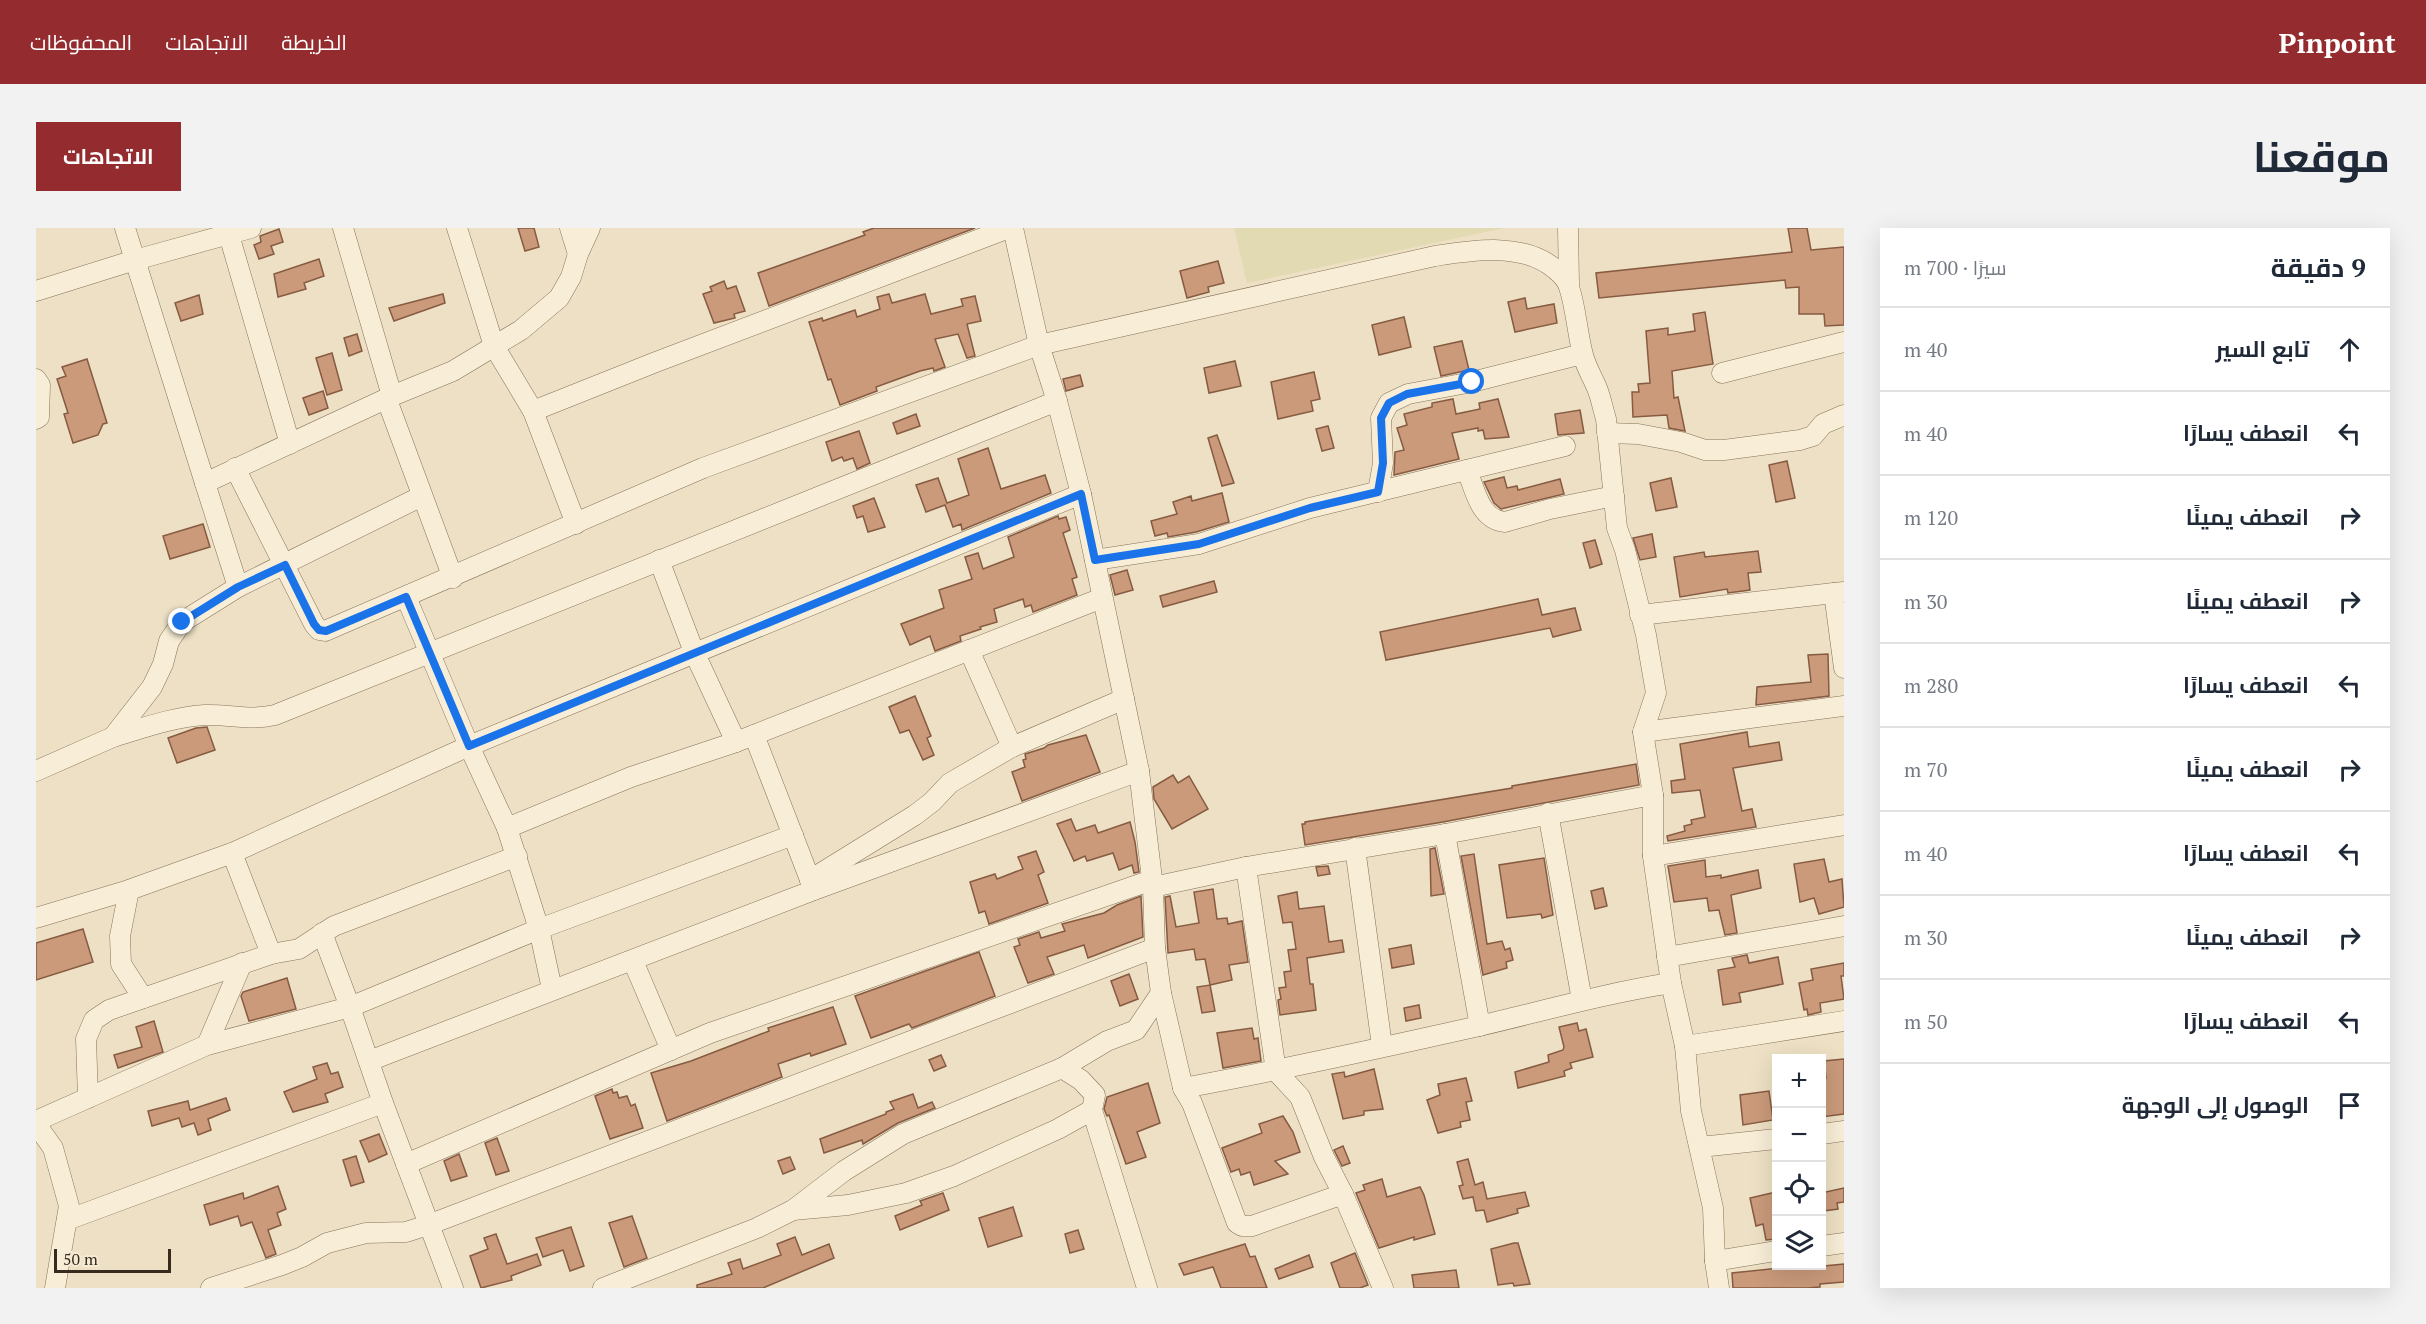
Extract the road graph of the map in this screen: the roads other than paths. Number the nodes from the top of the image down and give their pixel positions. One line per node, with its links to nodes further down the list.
1 (125, 228): 11 (street)
2 (251, 228): 9 (street)
3 (343, 228): 20 (street)
4 (457, 228): 16 (street)
5 (570, 228): 10 (street)
6 (590, 228): 10 (street)
7 (1011, 228): 15 (street); 22 (street)
8 (1568, 228): 12 (street)
9 (229, 235): 11 (street); 26 (street)
10 (578, 254): 16 (street)
11 (135, 260): 13 (street); 30 (street)
12 (1569, 284): 15 (street); 17 (street)
13 (36, 291)
14 (1844, 342): 18 (street)
15 (1039, 345): 21 (street); 35 (street)
16 (494, 346): 20 (street); 22 (street)
17 (1582, 354): 25 (street); 31 (street)
18 (1722, 373)
19 (36, 379): 24 (street)
20 (390, 398): 26 (street); 33 (street)
21 (1057, 401): 32 (street); 36 (street)
22 (533, 411): 35 (street)
23 (1844, 415): 25 (street)
24 (36, 419)
25 (1607, 433): 34 (street)
26 (290, 444): 28 (street)
27 (1565, 446): 29 (street)
28 (235, 468): 30 (street); 38 (street)
29 (1467, 470): 31 (street); 34 (street)
30 (205, 483): 40 (street)
31 (1378, 492): 37 (street)
32 (1081, 494): 37 (street); 47 (street)
33 (422, 496): 38 (street); 39 (street)
34 (1614, 496): 44 (street)
35 (576, 524): 39 (street)
36 (659, 560): 46 (street); 47 (street)
37 (1095, 560): 43 (street)
38 (285, 565): 40 (street); 42 (street)
39 (453, 578): 42 (street)
40 (238, 587): 52 (street)
41 (1839, 593): 44 (street); 48 (street)
42 (406, 597): 46 (street)
43 (1102, 598): 45 (street); 49 (street)
44 (1640, 615): 51 (street)
45 (969, 650): 53 (street); 55 (street)
46 (428, 652): 52 (street); 54 (street)
47 (694, 652): 53 (street); 54 (street)
48 (1844, 668)
49 (1124, 699): 55 (street); 57 (street)
50 (1844, 706): 51 (street)
51 (1643, 732): 58 (street)
52 (113, 737): 56 (street)
53 (745, 738): 61 (street); 63 (street)
54 (469, 746): 61 (street); 65 (street)
55 (1012, 747): 70 (street)
56 (36, 771)
57 (1139, 771): 69 (street); 70 (street)
58 (1653, 795): 59 (street); 67 (street)
59 (1548, 813): 62 (street); 85 (street)
60 (1844, 825): 67 (street)
61 (507, 828): 66 (street)
62 (1445, 834): 64 (street); 88 (street)
63 (793, 835): 70 (street); 74 (street)
64 (1355, 848): 68 (street); 90 (street)
65 (232, 853): 71 (street); 77 (street)
66 (517, 856): 74 (street); 75 (street)
67 (1653, 856): 78 (street)
68 (1246, 867): 69 (street); 95 (street)
69 (1152, 883): 76 (street); 92 (street)
70 (812, 885): 79 (street)
71 (129, 890): 72 (street); 84 (street)
72 (36, 918)
73 (1844, 926): 78 (street)
74 (539, 929): 82 (street); 86 (street)
75 (322, 933): 77 (street); 86 (street)
76 (1155, 948): 83 (street); 109 (street)
77 (271, 954): 80 (street)
78 (1667, 957): 81 (street)
79 (633, 961): 82 (street); 92 (street)
80 (242, 963): 84 (street); 89 (street)
81 (1671, 983): 85 (street); 91 (street)
82 (552, 989): 93 (street)
83 (1161, 993): 94 (street); 96 (street)
84 (143, 998): 97 (street)
85 (1582, 1000): 88 (street)
86 (350, 1007): 89 (street); 93 (street)
87 (1844, 1021): 91 (street)
88 (1480, 1026): 90 (street)
89 (207, 1045): 97 (street)
90 (1382, 1046): 95 (street)
91 (1685, 1046): 104 (street)
92 (671, 1050): 105 (street)
93 (369, 1061): 98 (street)
94 (1062, 1068): 99 (street); 107 (street)
95 (1276, 1071): 96 (street); 106 (street)
96 (1183, 1088): 106 (street)
97 (88, 1098): 100 (street)
98 (382, 1103): 105 (street); 108 (street)
99 (1092, 1110): 107 (street); 118 (street)
100 (36, 1122): 108 (street)
101 (1844, 1131): 102 (street)
102 (1826, 1133)
103 (1772, 1139): 104 (street)
104 (1700, 1147): 113 (street)
105 (406, 1164): 109 (street)
106 (1343, 1194): 119 (street)
107 (793, 1210): 117 (street)
108 (67, 1220): 114 (street)
109 (428, 1225): 115 (street); 116 (street)
110 (1844, 1243): 111 (street)
111 (1826, 1245)
112 (1772, 1252): 113 (street)
113 (1715, 1261): 120 (street)
114 (54, 1288)
115 (212, 1288)
116 (453, 1288)
117 (603, 1288)
118 (1147, 1288)
119 (1383, 1288)
120 (1719, 1288)

